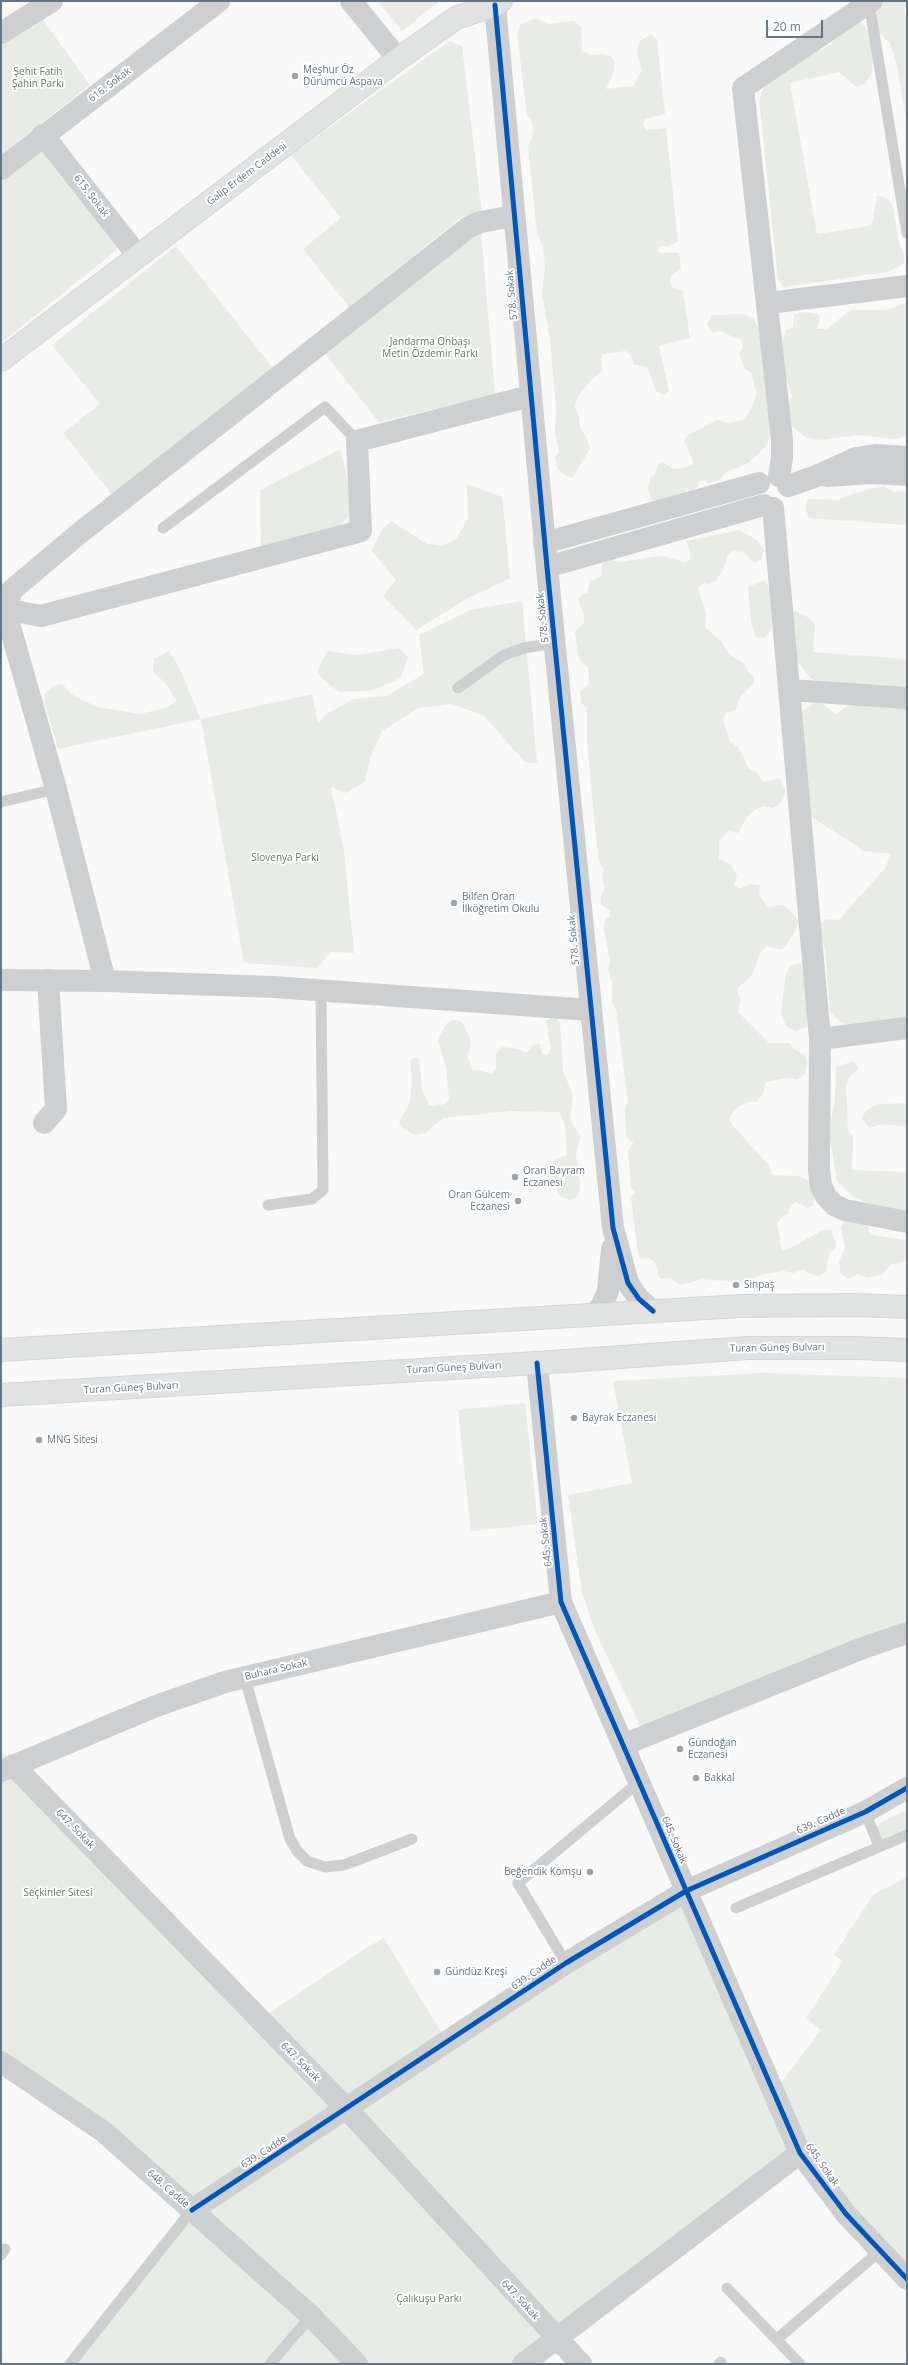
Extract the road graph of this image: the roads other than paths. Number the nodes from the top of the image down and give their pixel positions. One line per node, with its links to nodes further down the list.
1 (52, 1): 6 (street)
2 (219, 1): 8 (street, 616. Sokak)
3 (351, 1): 7 (street)
4 (871, 2): 11 (lane); 14 (street)
5 (498, 3): 7 (main road, Galip Erdem Caddesi); 10 (street, 578. Sokak)
6 (1, 34)
7 (398, 59): 12 (main road, Galip Erdem Caddesi)
8 (43, 135): 9 (street, 616. Sokak); 12 (street, 615. Sokak)
9 (1, 169)
10 (513, 216): 16 (street, 578. Sokak); 26 (street)
11 (907, 233)
12 (138, 256): 15 (main road, Galip Erdem Caddesi)
13 (907, 286): 14 (street)
14 (768, 303): 21 (street)
15 (1, 360)
16 (530, 396): 17 (street); 24 (street, 578. Sokak)
17 (357, 441): 23 (lane); 26 (street)
18 (907, 457): 20 (street)
19 (907, 475): 20 (street)
20 (814, 478): 21 (street)
21 (775, 482): 22 (street); 22 (street); 24 (street)
22 (768, 507): 25 (street); 29 (street)
23 (162, 528)
24 (544, 543): 25 (street, 578. Sokak)
25 (546, 567): 27 (street, 578. Sokak)
26 (2, 609): 31 (street)
27 (555, 643): 28 (lane); 37 (street, 578. Sokak)
28 (458, 688)
29 (790, 690): 30 (street); 39 (street)
30 (907, 698)
31 (56, 788): 32 (lane); 35 (street)
32 (1, 802)
33 (1, 980): 34 (street)
34 (48, 980): 35 (street); 40 (street)
35 (105, 981): 36 (street)
36 (321, 991): 37 (street); 41 (lane)
37 (590, 1010): 43 (street, 578. Sokak)
38 (907, 1028): 39 (street)
39 (820, 1039): 42 (street)
40 (44, 1123)
41 (268, 1205)
42 (907, 1222)
43 (613, 1228): 45 (street); 46 (street)
44 (907, 1307): 45 (main road)
45 (652, 1311): 46 (main road)
46 (594, 1315): 47 (main road)
47 (1, 1350)
48 (907, 1350): 49 (main road, Turan Güneş Bulvarı)
49 (537, 1363): 50 (main road, Turan Güneş Bulvarı); 51 (street, 645. Sokak)
50 (1, 1395)
51 (561, 1602): 53 (street, Buhara Sokak); 54 (street, 645. Sokak)
52 (907, 1633): 54 (street)
53 (245, 1678): 55 (street, Buhara Sokak); 60 (lane)
54 (623, 1745): 56 (street, 645. Sokak)
55 (7, 1768): 66 (street, 647. Sokak)
56 (639, 1782): 62 (street, 645. Sokak); 64 (lane)
57 (907, 1788): 58 (street, 639. Cadde)
58 (865, 1812): 61 (lane); 62 (street, 639. Cadde)
59 (907, 1835): 61 (lane)
60 (412, 1839)
61 (880, 1846): 63 (lane)
62 (686, 1891): 64 (street, 639. Cadde); 67 (street, 645. Sokak)
63 (736, 1908)
64 (566, 1963): 66 (street, 639. Cadde)
65 (1, 2062): 68 (street, 648. Cadde)
66 (346, 2108): 68 (street, 639. Cadde); 73 (street, 647. Sokak)
67 (800, 2153): 69 (street, 645. Sokak); 73 (street)
68 (192, 2210): 72 (street, 648. Cadde); 76 (lane)
69 (880, 2251): 70 (street, 645. Sokak); 74 (lane)
70 (907, 2279)
71 (727, 2288): 74 (lane)
72 (311, 2316): 77 (lane); 78 (street, 648. Cadde)
73 (555, 2338): 75 (street); 79 (street, 647. Sokak)
74 (777, 2340): 80 (lane)
75 (526, 2363)
76 (70, 2364)
77 (270, 2364)
78 (357, 2364)
79 (581, 2364)
80 (800, 2364)

